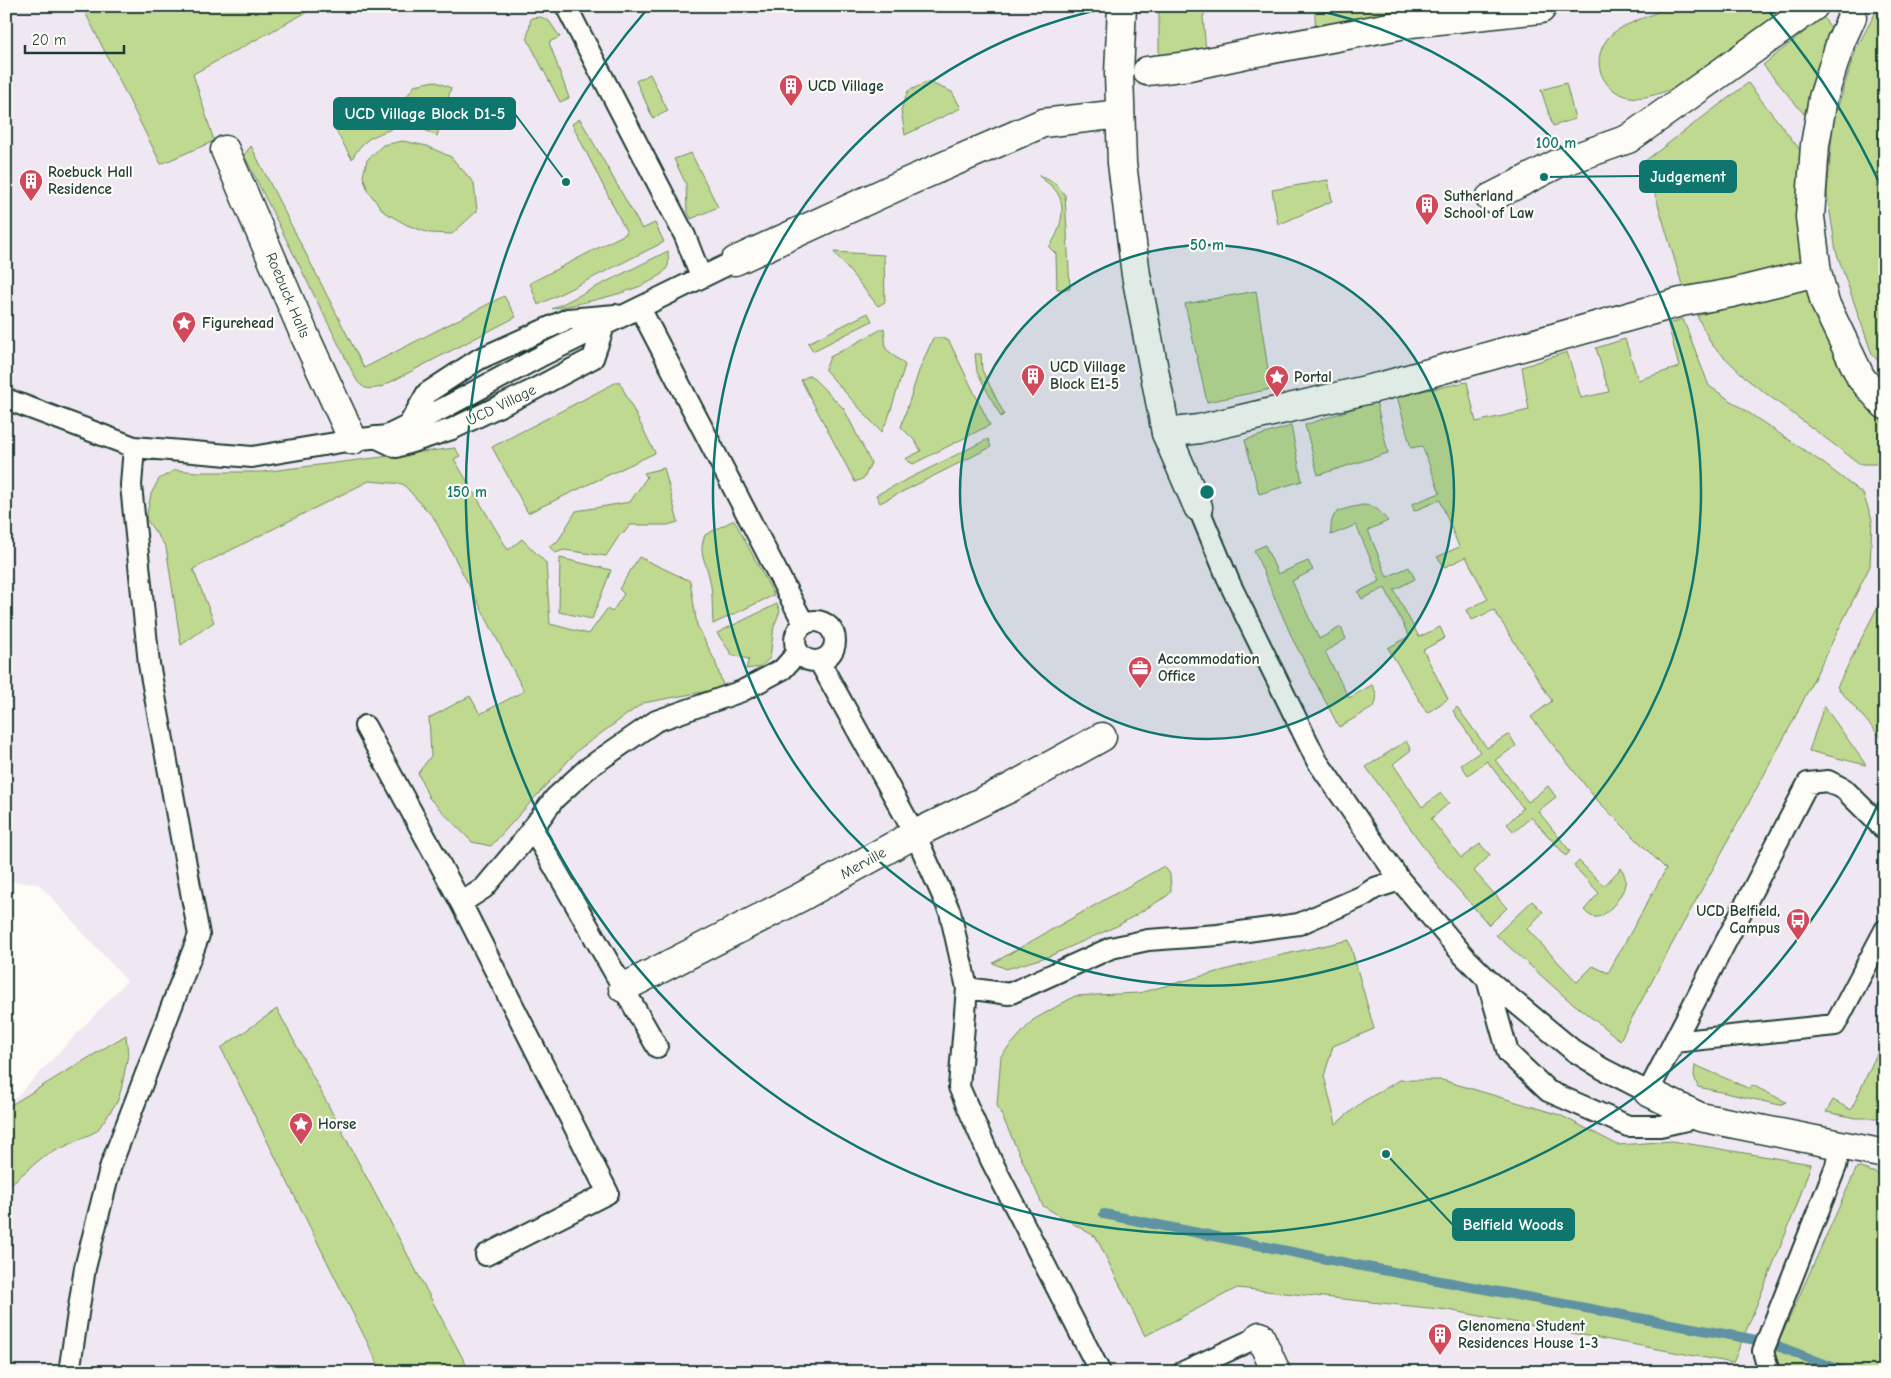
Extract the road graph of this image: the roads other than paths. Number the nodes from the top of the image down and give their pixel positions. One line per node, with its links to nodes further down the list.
1 (566, 6): 12 (lane)
2 (1122, 6): 7 (street)
3 (1814, 6): 9 (street)
4 (1850, 6): 11 (street)
5 (1541, 9): 6 (street)
6 (1148, 71)
7 (1120, 114): 10 (street, UCD Village); 18 (street)
8 (225, 150): 19 (street, Roebuck Halls)
9 (1490, 198)
10 (735, 261): 12 (lane, UCD Village)
11 (1817, 272): 16 (street); 18 (street)
12 (701, 277): 13 (lane, UCD Village)
13 (633, 311): 14 (lane, UCD Village); 17 (lane, UCD Village); 22 (lane)
14 (604, 326): 17 (lane, UCD Village); 19 (lane, UCD Village)
15 (6, 399): 20 (lane)
16 (1885, 405)
17 (408, 426): 19 (lane, UCD Village)
18 (1166, 433): 21 (street)
19 (364, 438): 20 (lane)
20 (134, 448): 44 (lane)
21 (1198, 506): 30 (lane)
22 (804, 624): 23 (lane); 24 (lane)
23 (798, 652): 24 (lane); 27 (lane)
24 (819, 661): 29 (lane)
25 (365, 726): 31 (lane)
26 (1102, 737): 29 (street, Merville)
27 (532, 828): 31 (lane); 34 (lane)
28 (1885, 830): 36 (lane)
29 (915, 834): 34 (street, Merville); 35 (lane)
30 (1400, 880): 33 (lane); 35 (lane)
31 (461, 903): 42 (lane)
32 (1885, 930): 36 (lane)
33 (1487, 979): 38 (lane); 39 (lane)
34 (623, 988): 37 (lane)
35 (967, 988): 45 (lane)
36 (1674, 1042): 38 (lane)
37 (657, 1047)
38 (1648, 1092): 39 (street)
39 (1700, 1117): 40 (street)
40 (1840, 1146): 41 (street); 48 (lane)
41 (1885, 1154)
42 (486, 1254)
43 (1260, 1336): 46 (lane); 47 (street)
44 (69, 1372)
45 (1100, 1372)
46 (1183, 1372)
47 (1276, 1372)
48 (1769, 1372)

